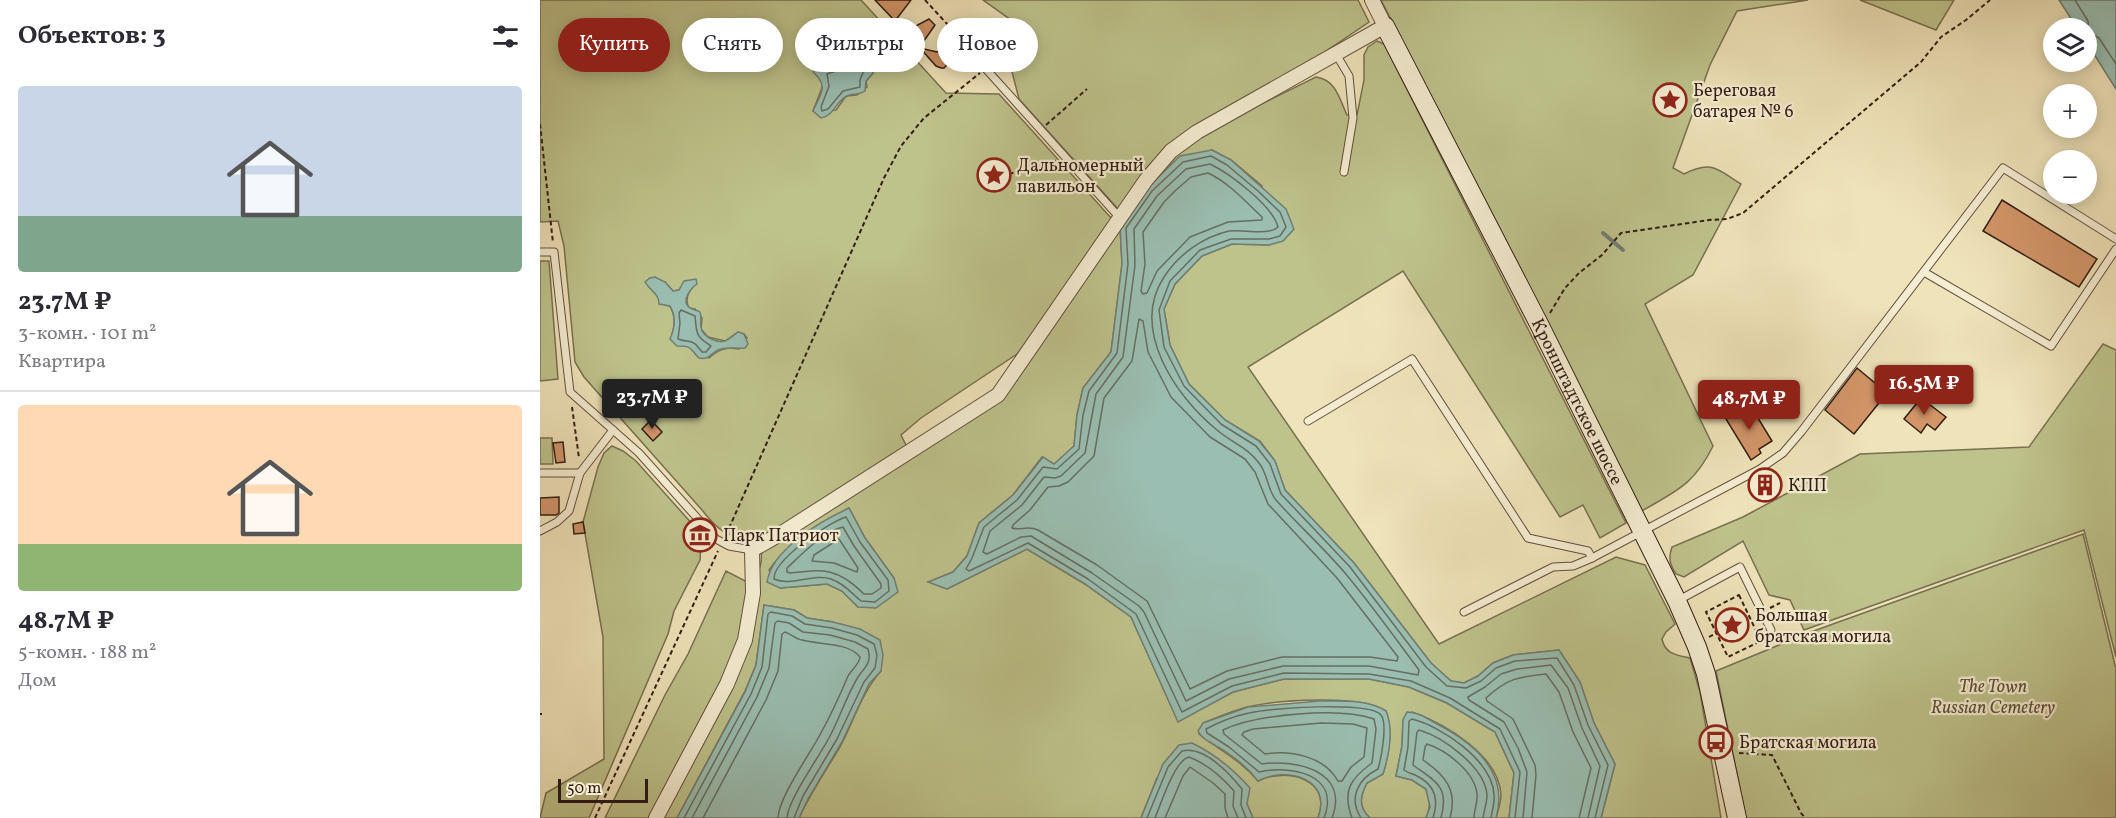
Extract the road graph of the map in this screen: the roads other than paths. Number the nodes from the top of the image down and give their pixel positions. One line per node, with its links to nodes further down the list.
1 (1372, 0): 2 (street, Кронштадтское шоссе)
2 (1385, 26): 3 (street); 16 (street, Кронштадтское шоссе)
3 (1336, 54): 5 (lane); 6 (street)
4 (989, 72): 6 (lane)
5 (1344, 172)
6 (1120, 218): 17 (street)
7 (2116, 239): 10 (lane)
8 (2116, 249): 10 (lane)
9 (540, 252): 12 (lane)
10 (1924, 272): 16 (lane)
11 (1308, 421): 18 (lane)
12 (613, 430): 14 (lane); 17 (lane)
13 (540, 473): 14 (lane)
14 (580, 473): 15 (lane)
15 (540, 531)
16 (1642, 532): 18 (lane); 19 (street, Кронштадтское шоссе)
17 (752, 550): 22 (street)
18 (1592, 558): 20 (lane)
19 (1677, 601): 21 (lane); 23 (street, Кронштадтское шоссе)
20 (1464, 612)
21 (1772, 630)
22 (656, 818)
23 (1737, 818)

